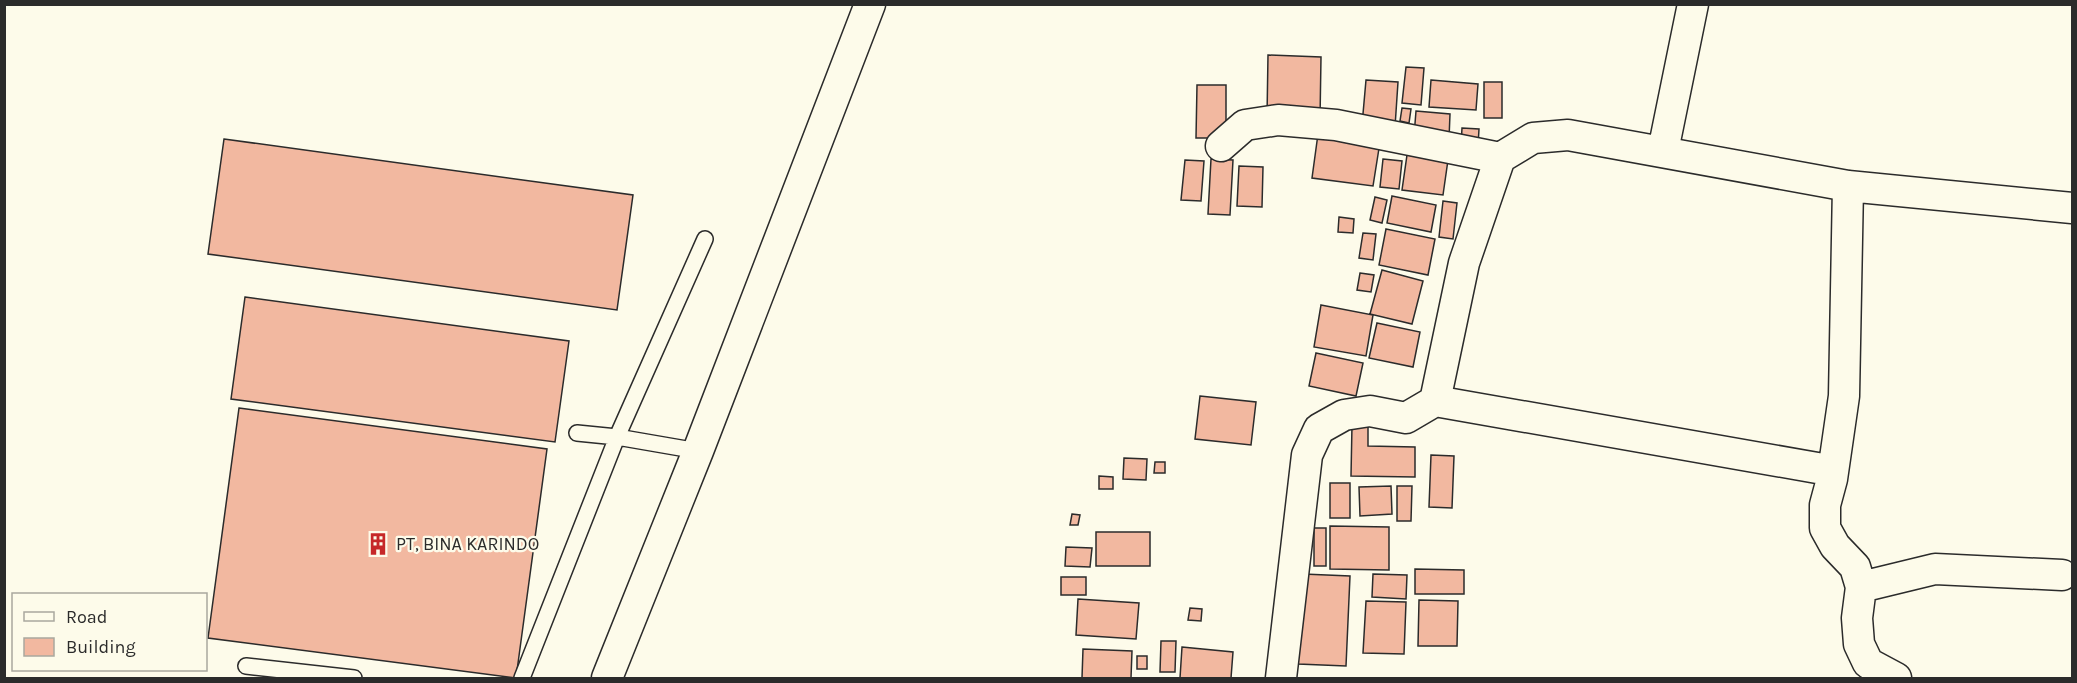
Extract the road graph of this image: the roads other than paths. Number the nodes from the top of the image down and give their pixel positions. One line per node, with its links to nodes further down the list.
1 (870, 4): 12 (street)
2 (1694, 4): 4 (street)
3 (1221, 146): 5 (street)
4 (1663, 151): 5 (street); 6 (street)
5 (1500, 158): 9 (street)
6 (1848, 186): 7 (street); 13 (street)
7 (2073, 208)
8 (705, 238): 11 (lane)
9 (1435, 400): 13 (street); 20 (street)
10 (577, 433): 11 (lane)
11 (617, 437): 12 (lane); 18 (lane)
12 (698, 451): 19 (street)
13 (1832, 479): 15 (street)
14 (2062, 576): 15 (street)
15 (1861, 587): 21 (street)
16 (246, 666): 17 (lane)
17 (354, 678)
18 (522, 678)
19 (607, 678)
20 (1281, 678)
21 (1896, 678)

